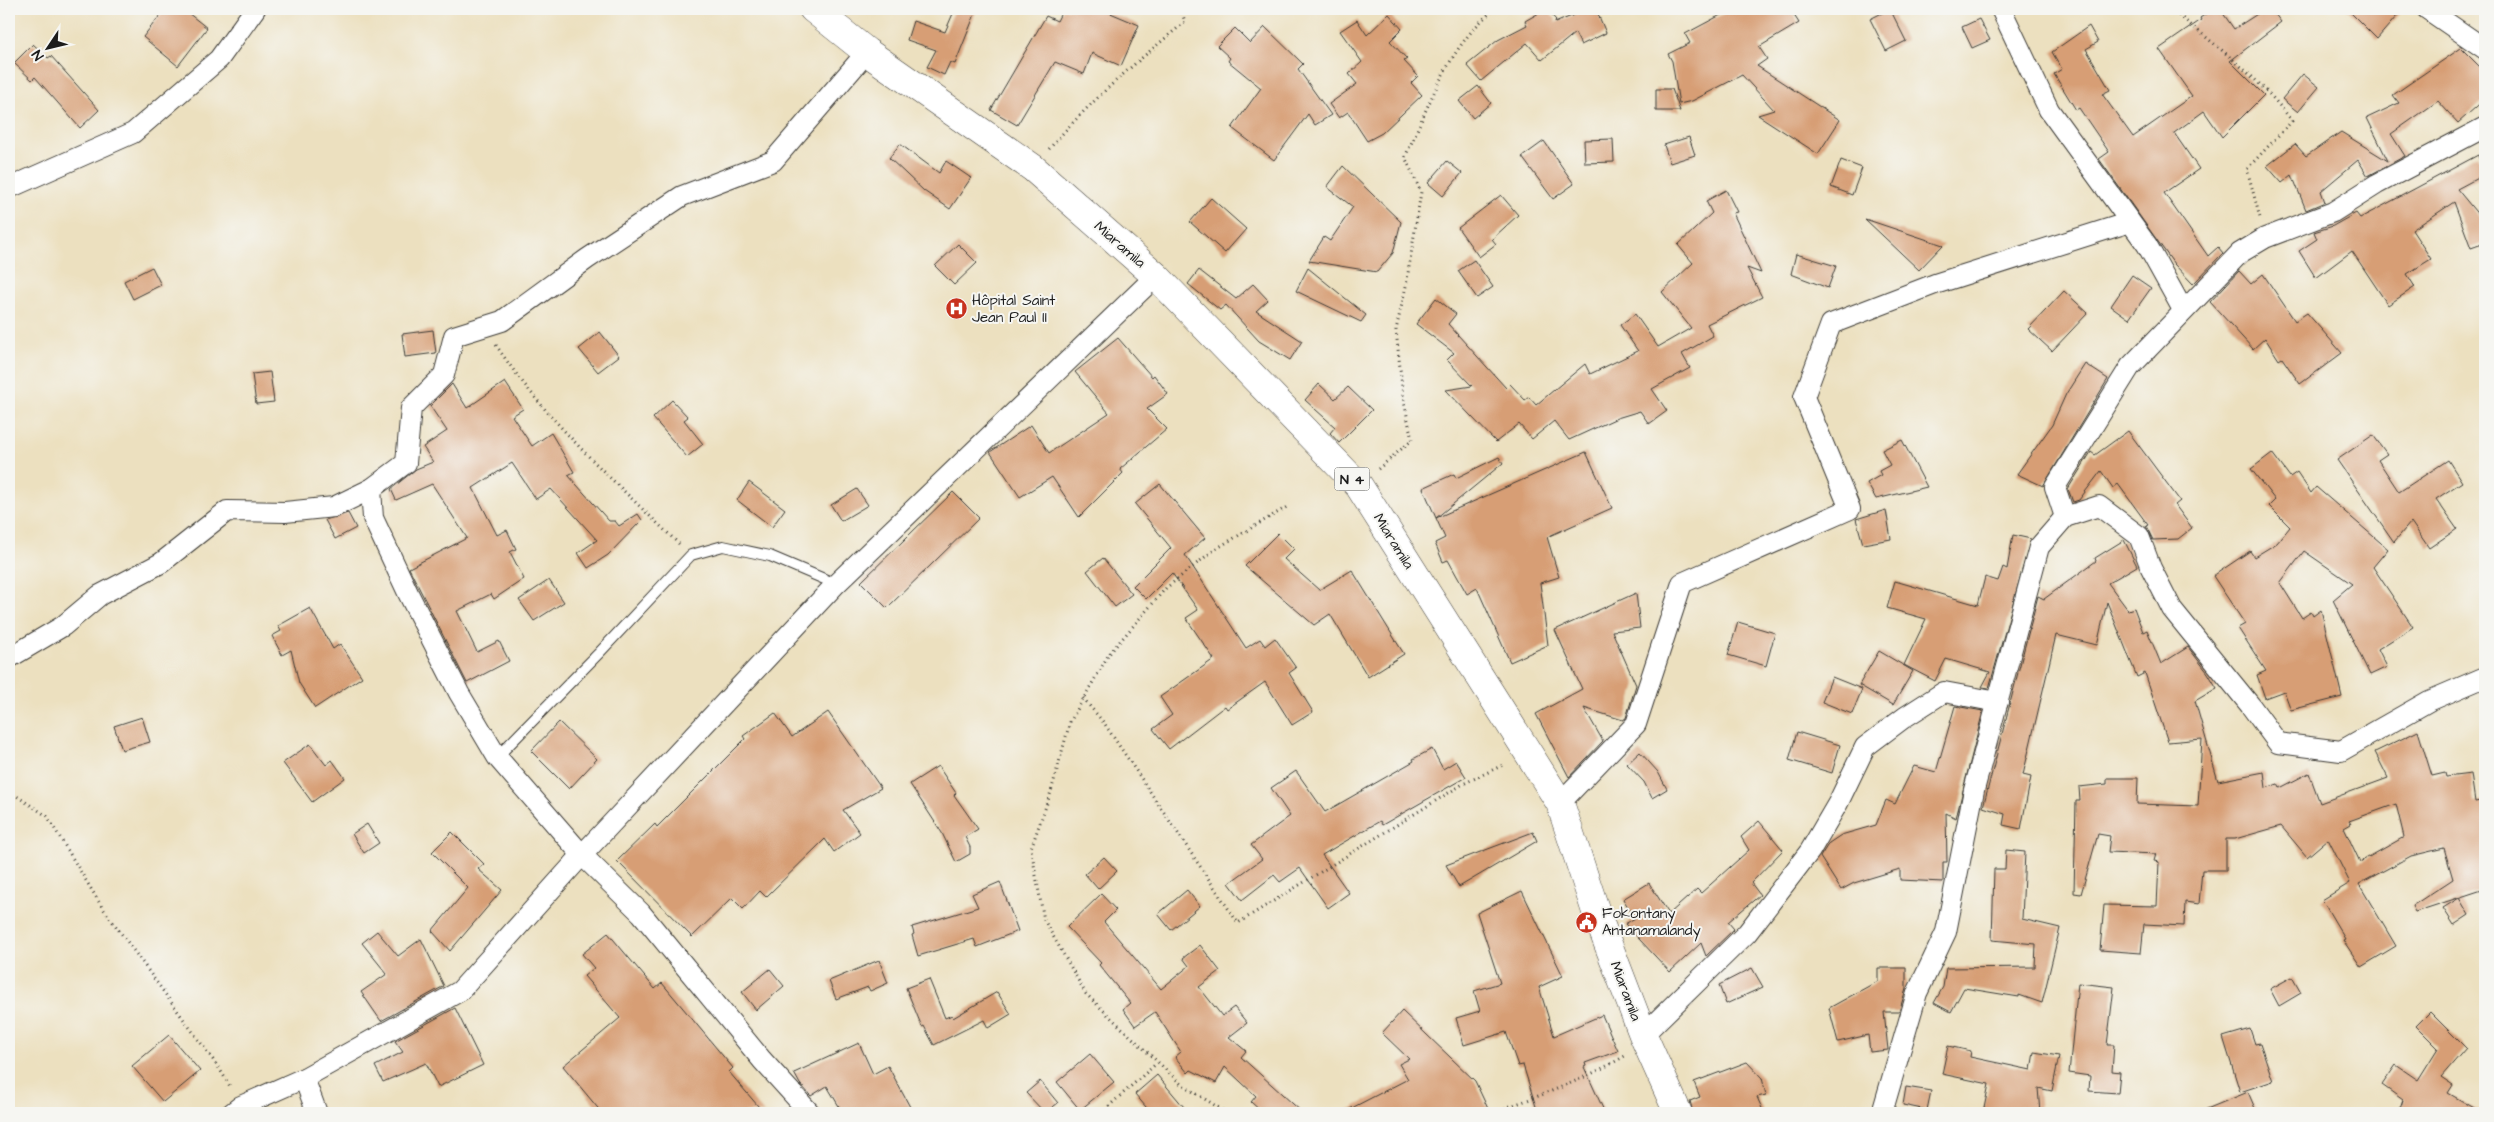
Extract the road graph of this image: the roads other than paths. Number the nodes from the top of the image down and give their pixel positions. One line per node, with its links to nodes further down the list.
1 (255, 9): 8 (street)
2 (813, 9): 6 (main road, Miaramila / N 4)
3 (2001, 9): 9 (street)
4 (2426, 9): 5 (street)
5 (2485, 49)
6 (867, 52): 10 (main road, Miaramila / N 4); 12 (street)
7 (2485, 127): 11 (street)
8 (9, 188)
9 (2130, 222): 11 (street); 19 (street)
10 (1156, 276): 14 (street); 19 (main road, Miaramila / N 4)
11 (2183, 310): 13 (street)
12 (371, 489): 15 (street); 18 (street)
13 (2064, 517): 16 (street); 17 (street)
14 (836, 584): 18 (lane); 20 (street)
15 (9, 658)
16 (2485, 677)
17 (1998, 702): 21 (street); 27 (street)
18 (497, 757): 20 (street)
19 (1560, 804): 21 (main road, Miaramila / N 4)
20 (582, 855): 22 (street); 25 (street)
21 (1645, 1039): 26 (main road, Miaramila / N 4)
22 (304, 1078): 23 (street); 24 (street)
23 (236, 1109)
24 (317, 1113)
25 (810, 1113)
26 (1678, 1113)
27 (1882, 1113)

